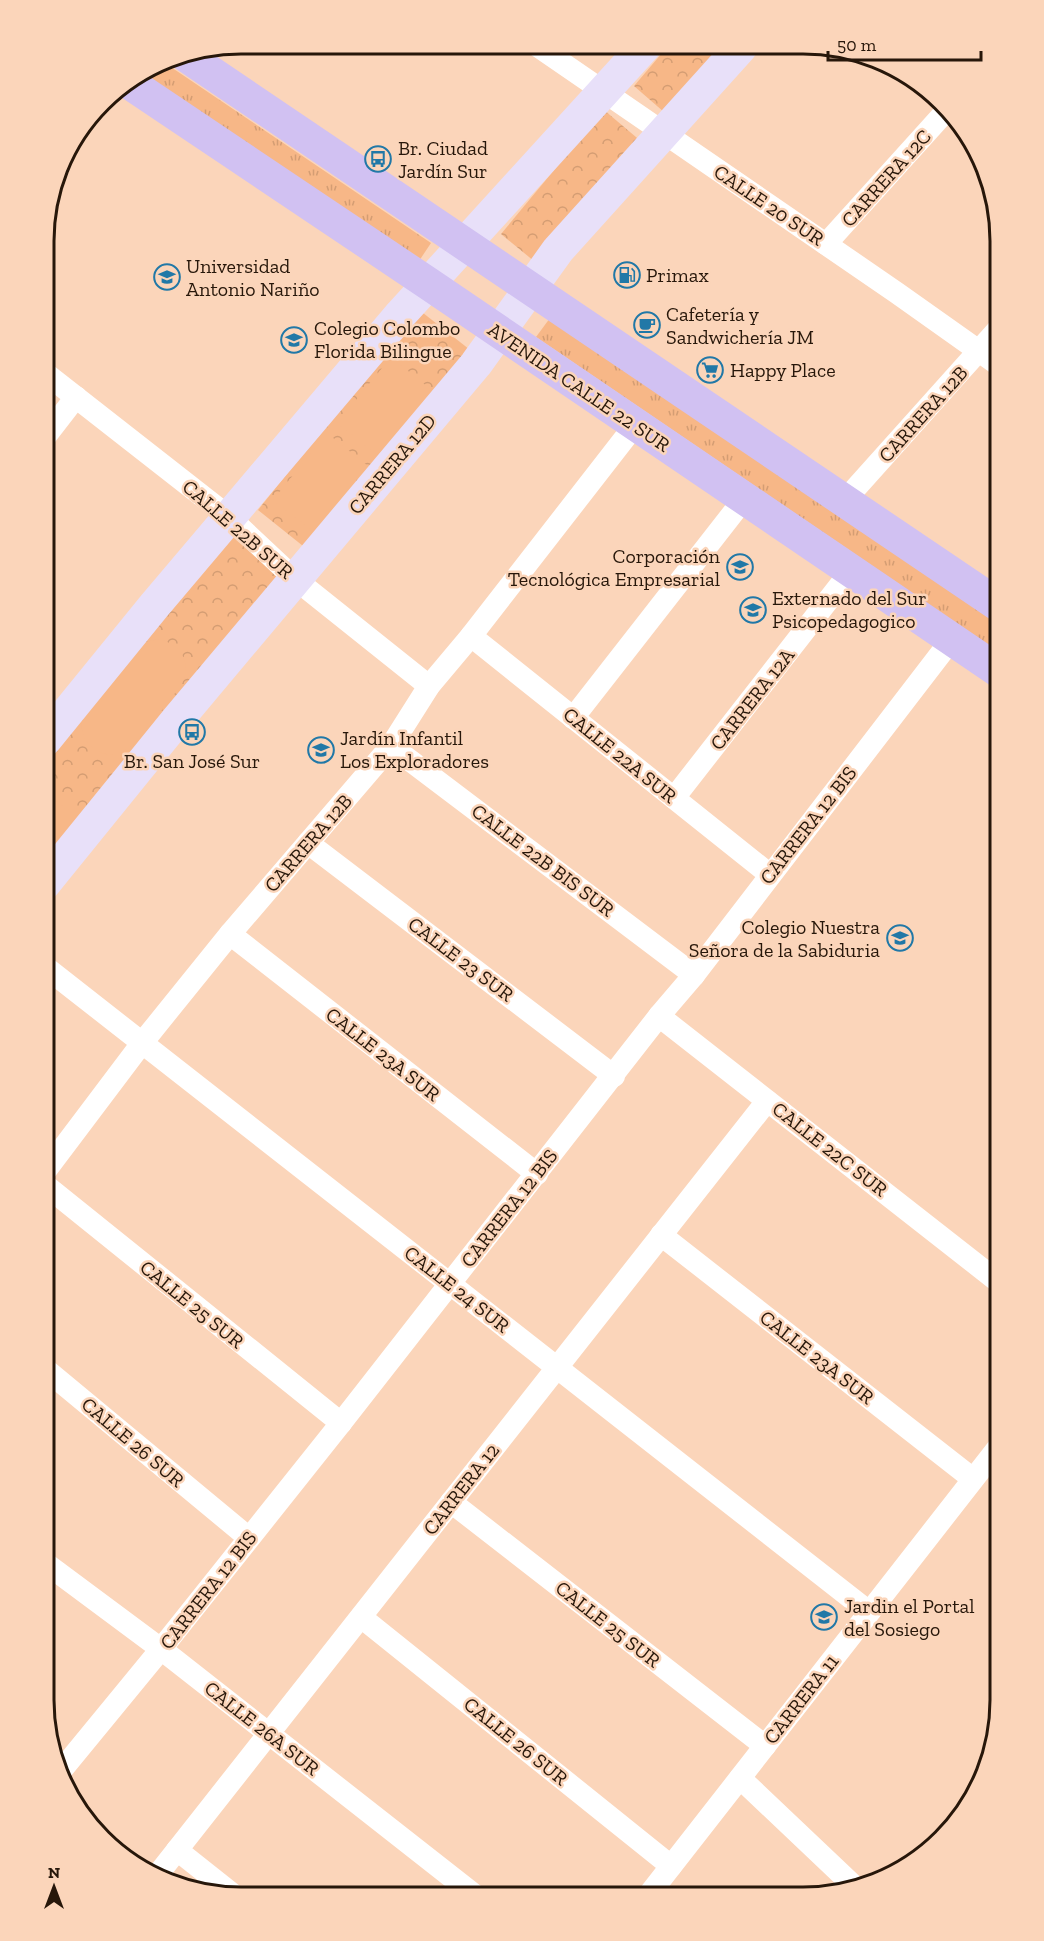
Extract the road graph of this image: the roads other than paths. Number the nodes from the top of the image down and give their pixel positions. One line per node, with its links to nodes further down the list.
1 (550, 54): 6 (street, CALLE 20 SUR)
2 (638, 54): 6 (street)
3 (735, 54): 8 (street, CARRERA 12D)
4 (194, 61): 9 (main road)
5 (136, 87): 11 (main road, AVENIDA CALLE 22 SUR)
6 (604, 91): 8 (street, CALLE 20 SUR); 9 (street)
7 (942, 116): 10 (street, CARRERA 12C)
8 (663, 132): 10 (street, CALLE 20 SUR); 12 (street, CARRERA 12D)
9 (467, 243): 11 (street); 12 (main road)
10 (826, 244): 15 (street, CALLE 20 SUR)
11 (429, 284): 13 (main road, AVENIDA CALLE 22 SUR); 23 (street)
12 (531, 288): 13 (street, CARRERA 12D); 22 (main road)
13 (500, 332): 20 (main road, AVENIDA CALLE 22 SUR); 25 (street, CARRERA 12D)
14 (990, 338): 15 (street, CARRERA 12B)
15 (979, 350): 16 (street, CALLE 20 SUR); 22 (street, CARRERA 12B)
16 (990, 358)
17 (54, 380): 18 (street, CALLE 22B SUR)
18 (76, 397): 19 (street); 23 (street, CALLE 22B SUR)
19 (54, 425)
20 (635, 425): 21 (main road, AVENIDA CALLE 22 SUR); 27 (street, CARRERA 12B)
21 (744, 498): 24 (main road, AVENIDA CALLE 22 SUR); 31 (street)
22 (845, 500): 26 (main road)
23 (229, 517): 25 (street, CALLE 22B SUR); 32 (street)
24 (851, 571): 28 (main road, AVENIDA CALLE 22 SUR); 34 (street, CARRERA 12A)
25 (295, 579): 30 (street, CALLE 22B SUR); 36 (street, CARRERA 12D)
26 (990, 599)
27 (471, 636): 30 (street, CARRERA 12B); 31 (street, CALLE 22A SUR)
28 (952, 639): 29 (main road, AVENIDA CALLE 22 SUR); 37 (street, CARRERA 12 BIS)
29 (990, 665)
30 (429, 686): 33 (street, CARRERA 12B)
31 (573, 718): 34 (street, CALLE 22A SUR)
32 (54, 729)
33 (391, 746): 35 (street, CARRERA 12B); 40 (street, CALLE 22B BIS SUR)
34 (674, 798): 37 (street, CALLE 22A SUR)
35 (308, 843): 38 (street, CARRERA 12B); 43 (street, CALLE 23 SUR)
36 (54, 872)
37 (769, 874): 40 (street, CARRERA 12 BIS)
38 (230, 934): 42 (street, CARRERA 12B); 46 (street, CALLE 23A SUR)
39 (54, 974): 42 (street, CALLE 24 SUR)
40 (694, 975): 41 (street, CARRERA 12 BIS)
41 (659, 1016): 43 (street, CARRERA 12 BIS); 44 (street, CALLE 22C SUR)
42 (142, 1043): 45 (street, CARRERA 12B); 50 (street, CALLE 24 SUR)
43 (614, 1076): 46 (street, CARRERA 12 BIS)
44 (767, 1101): 48 (street, CARRERA 12); 49 (street, CALLE 22C SUR)
45 (54, 1160)
46 (537, 1173): 50 (street, CARRERA 12 BIS)
47 (54, 1192): 53 (street, CALLE 25 SUR)
48 (661, 1235): 51 (street, CARRERA 12); 55 (street, CALLE 23A SUR)
49 (990, 1275)
50 (450, 1284): 51 (street, CALLE 24 SUR); 53 (street, CARRERA 12 BIS)
51 (557, 1367): 56 (street, CARRERA 12); 59 (street, CALLE 24 SUR)
52 (54, 1376): 57 (street, CALLE 26 SUR)
53 (341, 1424): 57 (street, CARRERA 12 BIS)
54 (990, 1457): 55 (street, CARRERA 11)
55 (973, 1479): 59 (street, CARRERA 11)
56 (451, 1502): 60 (street, CARRERA 12); 63 (street, CALLE 25 SUR)
57 (249, 1538): 61 (street, CARRERA 12 BIS)
58 (54, 1569): 61 (street, CALLE 26A SUR)
59 (869, 1612): 63 (street, CARRERA 11)
60 (361, 1617): 62 (street, CARRERA 12); 67 (street, CALLE 26 SUR)
61 (161, 1649): 62 (street, CALLE 26A SUR); 64 (street, CARRERA 12 BIS)
62 (269, 1733): 66 (street, CARRERA 12); 71 (street, CALLE 26A SUR)
63 (765, 1746): 65 (street, CARRERA 11)
64 (66, 1765)
65 (740, 1778): 67 (street, CARRERA 11); 69 (street)
66 (177, 1850): 68 (street, CARRERA 12); 70 (street)
67 (671, 1866): 72 (street, CARRERA 11)
68 (162, 1869)
69 (849, 1881)
70 (222, 1885)
71 (464, 1887)
72 (655, 1887)

